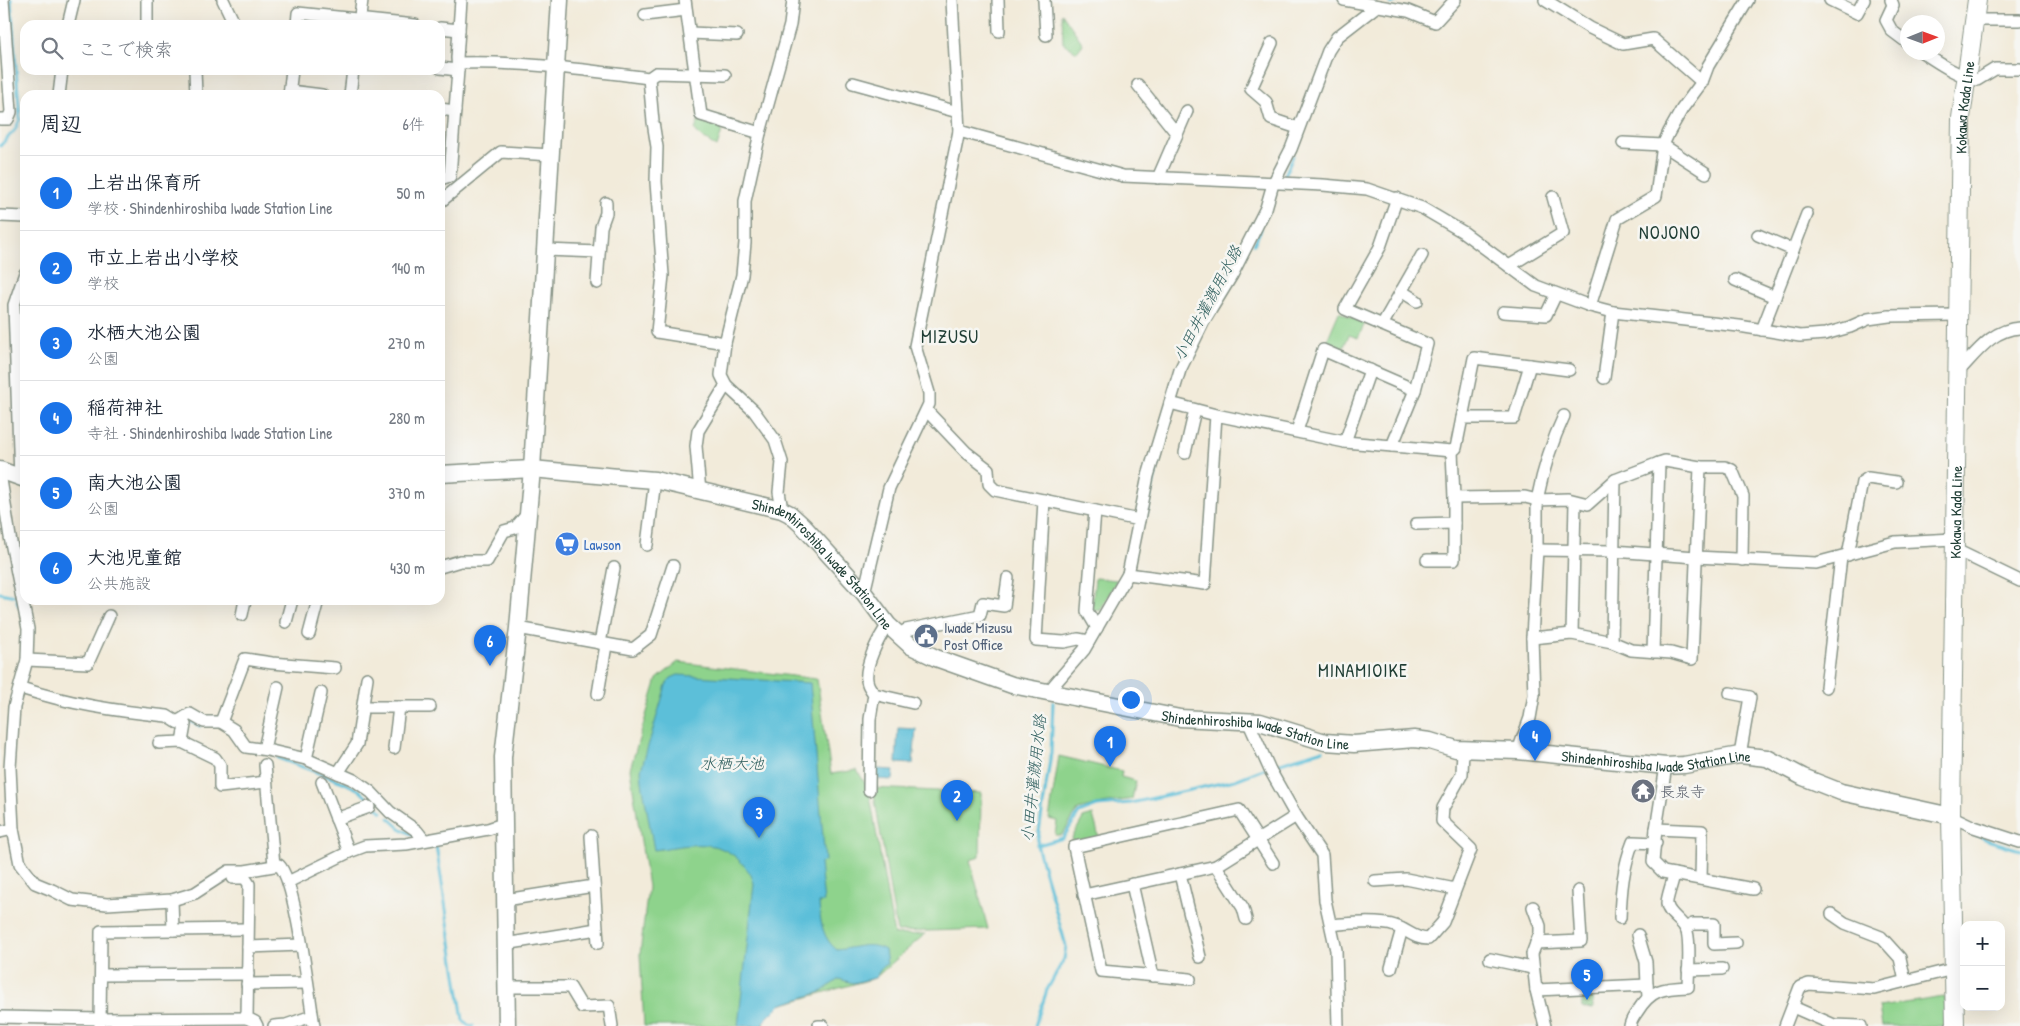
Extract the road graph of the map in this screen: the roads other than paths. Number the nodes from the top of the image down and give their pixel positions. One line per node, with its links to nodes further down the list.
1 (74, 0): 23 (street)
2 (147, 0): 24 (street)
3 (223, 0): 25 (street)
4 (362, 0): 28 (street)
5 (461, 0): 32 (street)
6 (560, 0): 42 (main road)
7 (792, 0): 68 (street)
8 (952, 0): 64 (street)
9 (998, 0): 33 (street)
10 (1044, 0): 36 (street)
11 (1344, 0): 21 (street)
12 (1455, 0): 21 (street)
13 (1545, 0): 55 (street)
14 (1748, 0): 55 (street)
15 (1830, 0): 16 (street)
16 (1864, 0)
17 (1891, 0): 37 (street)
18 (1977, 0): 29 (main road, Kokawa Kada Line)
19 (2, 2): 38 (street)
20 (686, 5): 22 (street); 34 (street)
21 (1377, 6): 66 (street)
22 (645, 15)
23 (69, 20)
24 (147, 20)
25 (233, 20)
26 (297, 20): 27 (street)
27 (345, 20)
28 (359, 20)
29 (1974, 20): 30 (street); 51 (main road, Kokawa Kada Line)
30 (2020, 20)
31 (445, 29): 32 (street)
32 (459, 30): 41 (street)
33 (999, 31)
34 (690, 33): 35 (street); 45 (street)
35 (737, 35)
36 (1046, 35)
37 (1900, 37)
38 (3, 40): 53 (street)
39 (1272, 43): 66 (street)
40 (1934, 60): 51 (street)
41 (458, 66): 42 (street); 43 (street); 62 (street)
42 (556, 66): 52 (street); 74 (main road)
43 (445, 67)
44 (2020, 68): 51 (street)
45 (696, 74): 50 (street); 52 (street); 68 (street)
46 (61, 75): 57 (street)
47 (195, 75): 58 (street)
48 (292, 75): 59 (street)
49 (352, 75): 60 (street)
50 (725, 75)
51 (1965, 77): 102 (main road, Kokawa Kada Line)
52 (650, 78): 107 (street)
53 (5, 80): 65 (street)
54 (853, 82): 64 (street)
55 (1702, 82): 71 (street)
56 (1138, 85): 69 (street)
57 (60, 90)
58 (196, 90)
59 (290, 90)
60 (351, 90)
61 (445, 110): 62 (street)
62 (456, 111): 73 (street)
63 (1187, 111): 69 (street)
64 (958, 112): 67 (street)
65 (0, 119)
66 (1298, 128): 78 (street)
67 (959, 131): 77 (street); 118 (street)
68 (760, 133): 107 (street)
69 (1177, 134): 77 (street)
70 (1624, 143): 71 (street)
71 (1663, 145): 75 (street); 98 (street)
72 (445, 149): 73 (street)
73 (452, 150): 76 (street)
74 (551, 155): 80 (street); 87 (main road)
75 (1706, 173)
76 (445, 178)
77 (1158, 178): 78 (street)
78 (1273, 184): 81 (street); 116 (street)
79 (1554, 197): 91 (street)
80 (445, 198)
81 (1396, 198): 91 (street); 103 (street)
82 (606, 204): 89 (street)
83 (1807, 214): 88 (street)
84 (0, 216): 85 (street)
85 (20, 217)
86 (1758, 236): 88 (street)
87 (546, 250): 89 (street); 129 (main road)
88 (1793, 250): 96 (street)
89 (599, 252): 93 (street)
90 (1422, 255): 94 (street)
91 (1510, 266): 95 (street)
92 (1735, 280): 96 (street)
93 (597, 283)
94 (1402, 291): 97 (street); 103 (street)
95 (1556, 294): 98 (street); 100 (street)
96 (1775, 296): 106 (street)
97 (1417, 301)
98 (1590, 306): 101 (street)
99 (20, 312): 104 (street)
100 (1502, 312)
101 (1613, 312): 106 (street); 113 (street)
102 (1957, 314): 106 (street); 112 (main road, Kokawa Kada Line)
103 (1382, 325): 115 (street)
104 (19, 326): 108 (street)
105 (2020, 328): 112 (street)
106 (1762, 330)
107 (725, 343): 114 (street)
108 (20, 352)
109 (1530, 365): 111 (street); 121 (street); 121 (street)
110 (1370, 370): 115 (street); 122 (street); 123 (street)
111 (1569, 370)
112 (1956, 374): 147 (main road, Kokawa Kada Line)
113 (1604, 378)
114 (726, 385): 136 (street); 141 (street)
115 (1414, 390): 124 (street)
116 (1173, 404): 117 (street); 144 (street)
117 (1195, 410): 119 (street); 126 (street)
118 (927, 411): 138 (street); 164 (street)
119 (1216, 415): 122 (street); 160 (street)
120 (1564, 416): 139 (street)
121 (1462, 418): 125 (street)
122 (1297, 431): 123 (street)
123 (1345, 442): 124 (street)
124 (1392, 446): 125 (street)
125 (1452, 451): 137 (street)
126 (1185, 453)
127 (1659, 463): 128 (street); 134 (street); 152 (street)
128 (1700, 467): 154 (street); 156 (street)
129 (532, 469): 131 (main road, Shindenhiroshiba Iwade Station Line); 133 (main road, Shindenhiroshiba Iwade Station Line); 143 (main road)
130 (0, 472): 132 (main road); 163 (street)
131 (445, 474)
132 (20, 478)
133 (655, 480): 136 (main road, Shindenhiroshiba Iwade Station Line); 148 (street)
134 (1615, 480): 140 (street); 151 (street)
135 (1896, 482): 153 (street)
136 (700, 492): 141 (main road, Shindenhiroshiba Iwade Station Line)
137 (1454, 498): 139 (street); 145 (street)
138 (1044, 500): 142 (street); 178 (street)
139 (1536, 500): 140 (street); 149 (street)
140 (1574, 502): 150 (street)
141 (782, 510): 164 (main road, Shindenhiroshiba Iwade Station Line)
142 (1095, 511): 144 (street); 173 (street)
143 (528, 512): 157 (street); 172 (main road)
144 (1139, 520): 160 (street)
145 (1454, 523): 146 (street); 155 (street)
146 (1416, 524)
147 (1954, 544): 153 (street); 162 (street); 216 (main road, Kokawa Kada Line)
148 (647, 545)
149 (1537, 550): 150 (street); 177 (street)
150 (1574, 550): 151 (street); 176 (street)
151 (1613, 551): 152 (street); 179 (street)
152 (1656, 554): 154 (street); 181 (street)
153 (1844, 556): 156 (street); 186 (street)
154 (1696, 557): 156 (street); 181 (street)
155 (1427, 560)
156 (1742, 560)
157 (445, 566)
158 (673, 566): 180 (street)
159 (614, 568): 180 (street)
160 (1132, 575): 173 (street)
161 (1008, 578): 174 (street)
162 (2020, 579)
163 (20, 588)
164 (864, 593): 174 (main road, Shindenhiroshiba Iwade Station Line)
165 (23, 605): 182 (street)
166 (244, 605): 169 (street)
167 (291, 605): 171 (street)
168 (317, 605): 175 (street)
169 (242, 615)
170 (109, 616): 182 (street)
171 (286, 622)
172 (518, 628): 180 (street); 218 (main road)
173 (1097, 628): 178 (street)
174 (893, 630): 190 (main road, Shindenhiroshiba Iwade Station Line); 192 (street)
175 (309, 634)
176 (1572, 634): 177 (street); 179 (street)
177 (1532, 638): 205 (street)
178 (1090, 641): 190 (street)
179 (1612, 642): 181 (street)
180 (603, 644): 191 (street)
181 (1653, 652)
182 (27, 660): 187 (street)
183 (335, 668): 199 (street)
184 (367, 678): 194 (street)
185 (278, 687): 203 (street)
186 (1826, 687)
187 (21, 688): 198 (street); 220 (street)
188 (1730, 692): 206 (street)
189 (321, 693): 207 (street)
190 (1047, 693): 197 (main road, Shindenhiroshiba Iwade Station Line)
191 (598, 694)
192 (874, 694): 193 (street); 213 (street)
193 (913, 703)
194 (363, 707): 195 (street); 210 (street)
195 (399, 707): 196 (street); 202 (street)
196 (430, 707)
197 (1248, 721): 204 (main road, Shindenhiroshiba Iwade Station Line); 215 (street)
198 (178, 722): 199 (street); 200 (street)
199 (221, 722): 203 (street)
200 (182, 742): 201 (street); 211 (street)
201 (159, 743)
202 (394, 748)
203 (264, 749): 207 (street)
204 (1462, 749): 205 (main road, Shindenhiroshiba Iwade Station Line); 239 (street)
205 (1518, 751): 209 (main road, Shindenhiroshiba Iwade Station Line)
206 (1740, 755): 209 (main road, Shindenhiroshiba Iwade Station Line); 216 (main road, Shindenhiroshiba Iwade Station Line)
207 (306, 759): 210 (street)
208 (265, 765): 211 (street)
209 (1666, 766): 219 (street)
210 (338, 773): 223 (street)
211 (266, 782): 229 (street)
212 (322, 782): 217 (street)
213 (869, 790)
214 (369, 807): 217 (street)
215 (1296, 816): 224 (street); 249 (street)
216 (1951, 816): 225 (street); 267 (main road, Kokawa Kada Line)
217 (336, 819): 227 (street)
218 (503, 824): 223 (street); 244 (main road)
219 (1656, 829): 226 (street); 234 (street)
220 (13, 830): 221 (street); 243 (street)
221 (0, 832)
222 (591, 836): 238 (street)
223 (424, 840): 227 (street)
224 (1259, 841): 228 (street); 230 (street); 242 (street)
225 (2020, 842)
226 (1656, 843): 232 (street); 247 (street)
227 (349, 852): 236 (street)
228 (1273, 863)
229 (274, 865): 233 (street); 236 (street)
230 (1216, 866): 231 (street); 248 (street)
231 (1180, 874): 237 (street); 262 (street)
232 (1674, 874): 234 (street); 251 (street)
233 (218, 878): 243 (street); 252 (street)
234 (1701, 879): 240 (street)
235 (1375, 881): 239 (street)
236 (288, 882): 260 (street)
237 (1132, 884): 242 (street); 270 (street)
238 (594, 886): 244 (street); 253 (street)
239 (1455, 889): 250 (street)
240 (1753, 889)
241 (1578, 890): 257 (street)
242 (1084, 895): 270 (street)
243 (172, 900): 254 (street)
244 (505, 900): 259 (main road)
245 (1533, 907): 257 (street)
246 (1832, 914): 273 (street)
247 (1620, 918)
248 (1246, 919)
249 (1332, 925): 250 (street); 289 (street)
250 (1402, 928): 264 (street)
251 (1685, 928): 258 (street); 268 (street)
252 (247, 929): 254 (street); 261 (street)
253 (597, 929): 256 (street); 259 (street)
254 (173, 930): 269 (street)
255 (1638, 935): 277 (street)
256 (598, 943)
257 (1536, 943): 265 (street)
258 (1736, 943)
259 (505, 944): 275 (main road)
260 (301, 945): 261 (street); 274 (street)
261 (248, 947): 271 (street)
262 (1200, 957)
263 (1490, 959): 265 (street)
264 (1391, 968)
265 (1532, 968): 276 (street)
266 (1722, 969): 268 (street)
267 (1953, 969): 273 (street); 294 (main road, Kokawa Kada Line)
268 (1688, 970): 277 (street)
269 (102, 975): 271 (street); 282 (street)
270 (1153, 976): 272 (street)
271 (248, 979): 274 (street); 280 (street)
272 (1190, 979)
273 (1905, 981): 278 (street)
274 (307, 983): 281 (street)
275 (506, 987): 285 (main road); 286 (street)
276 (1536, 990): 277 (street); 290 (street)
277 (1648, 991): 291 (street)
278 (1792, 1007): 292 (street); 293 (street)
279 (0, 1017): 282 (street)
280 (247, 1018): 282 (street); 283 (street)
281 (313, 1021): 284 (street)
282 (100, 1023)
283 (257, 1026)
284 (274, 1026)
285 (507, 1026)
286 (612, 1026)
287 (818, 1026): 288 (street)
288 (823, 1026)
289 (1338, 1026)
290 (1545, 1026)
291 (1630, 1026)
292 (1785, 1026)
293 (1861, 1026)
294 (1955, 1026)

